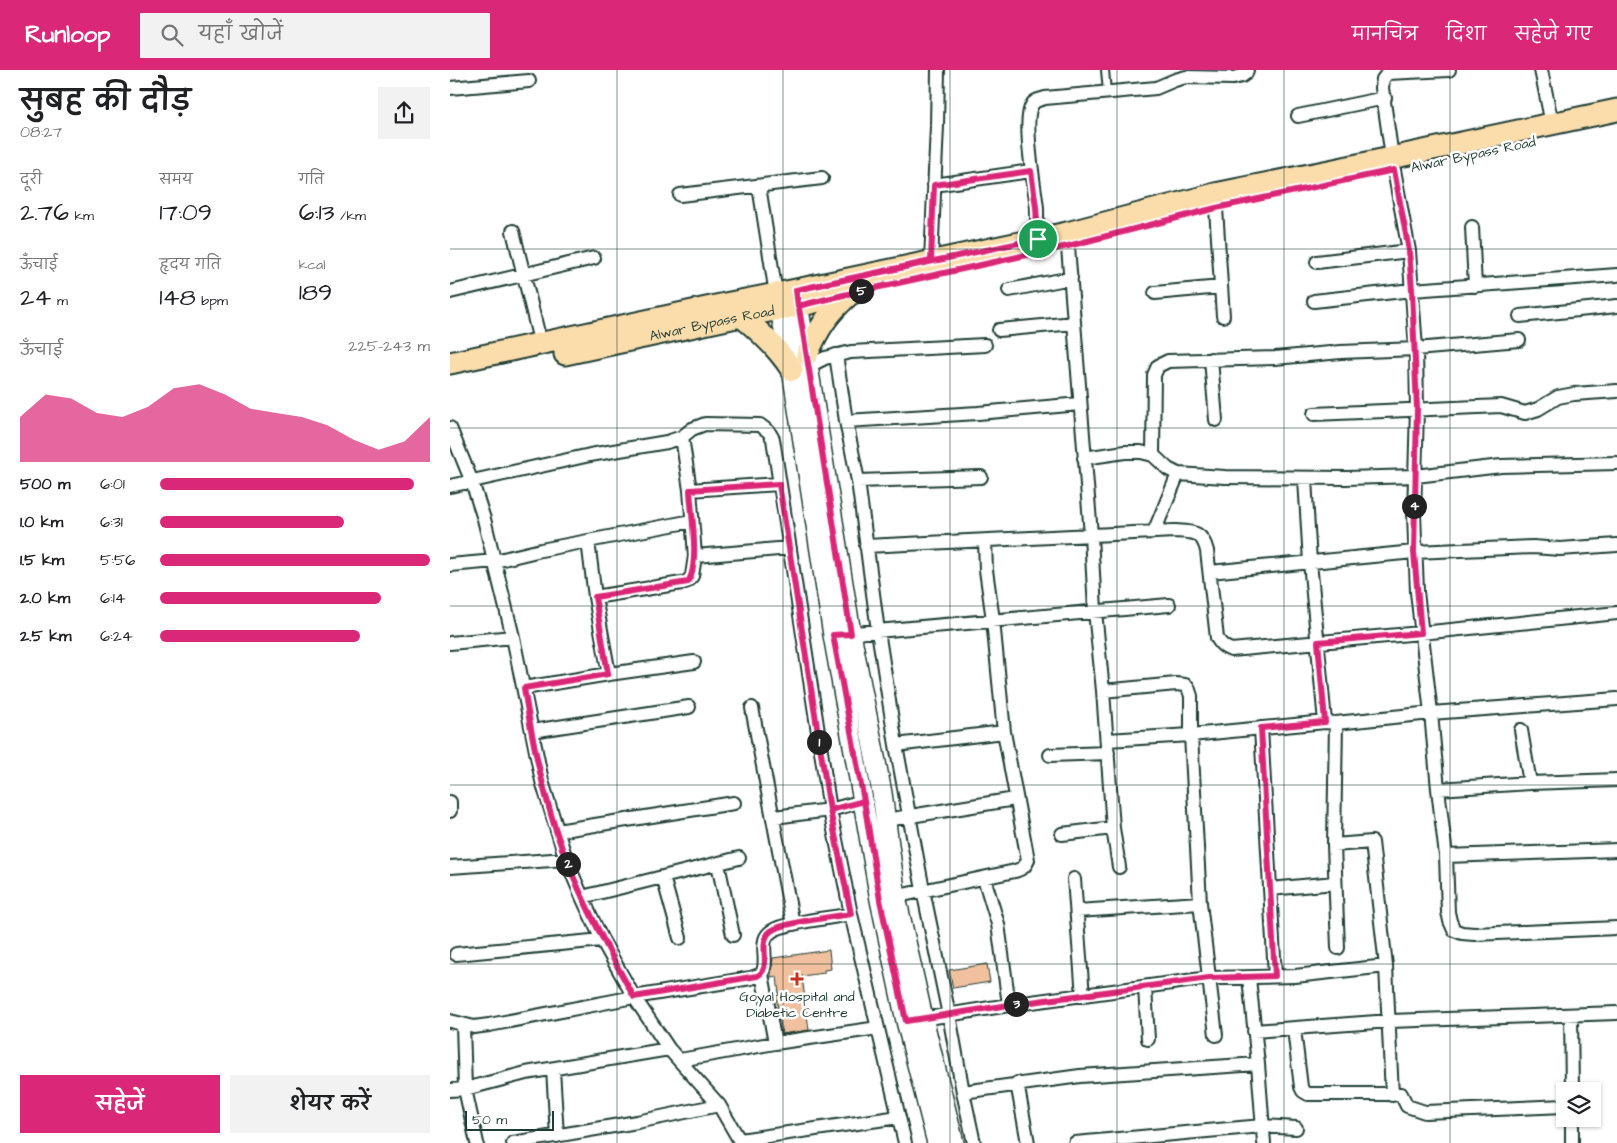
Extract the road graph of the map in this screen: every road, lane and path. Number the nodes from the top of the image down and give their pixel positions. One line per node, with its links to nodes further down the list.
1 (938, 70): 19 (street)
2 (1105, 70): 10 (lane)
3 (1247, 70): 7 (street)
4 (1449, 70): 6 (street)
5 (1541, 70): 14 (street)
6 (1388, 71): 11 (street)
7 (1174, 75): 10 (street)
8 (529, 81): 9 (street)
9 (450, 88)
10 (1107, 92): 17 (street)
11 (1385, 98): 13 (street); 16 (street)
12 (1617, 110): 14 (main road)
13 (1298, 116)
14 (1552, 124): 16 (main road)
15 (1617, 124): 16 (main road, Alwar Bypass Road)
16 (1393, 164): 22 (main road, Alwar Bypass Road); 25 (main road); 27 (street)
17 (1031, 171): 19 (street); 25 (street)
18 (822, 178): 20 (street)
19 (934, 185): 29 (street)
20 (759, 186): 21 (street); 41 (street)
21 (680, 195)
22 (1216, 208): 26 (main road, Alwar Bypass Road); 35 (street)
23 (1472, 227): 34 (street)
24 (514, 231): 31 (street)
25 (1038, 239): 29 (main road)
26 (1068, 246): 33 (street); 39 (main road, Alwar Bypass Road)
27 (1409, 251): 30 (street); 37 (street)
28 (594, 258): 31 (street)
29 (931, 261): 41 (main road)
30 (1317, 262)
31 (524, 274): 38 (street); 50 (street)
32 (1617, 274): 34 (street)
33 (1071, 278): 36 (street); 47 (street)
34 (1475, 286): 37 (street)
35 (1221, 287): 40 (street); 45 (street)
36 (1009, 290)
37 (1412, 290): 42 (street); 52 (street)
38 (450, 292)
39 (852, 293): 41 (main road, Alwar Bypass Road); 56 (main road)
40 (1155, 293)
41 (787, 300): 44 (main road, Alwar Bypass Road); 50 (main road, Alwar Bypass Road); 56 (main road)
42 (1314, 301)
43 (1617, 306): 46 (street)
44 (741, 316): 56 (main road); 57 (main road, Alwar Bypass Road)
45 (1223, 316)
46 (1520, 316)
47 (1074, 323): 48 (street); 59 (street)
48 (999, 330)
49 (1519, 340): 52 (street)
50 (541, 345): 55 (main road, Alwar Bypass Road)
51 (985, 345): 53 (street)
52 (1416, 349): 54 (street); 60 (street)
53 (836, 355): 56 (street); 62 (street)
54 (1211, 359): 63 (street); 66 (street)
55 (450, 364)
56 (803, 364): 99 (main road)
57 (450, 377)
58 (1617, 390): 60 (street)
59 (1080, 404): 62 (street); 67 (street)
60 (1417, 409): 61 (street); 70 (street)
61 (1314, 414)
62 (846, 420): 73 (street)
63 (1216, 420)
64 (450, 428): 74 (street)
65 (682, 437): 74 (street); 75 (street); 77 (street)
66 (1153, 456): 67 (street); 69 (street)
67 (1084, 458): 80 (street)
68 (1617, 463): 70 (street)
69 (1178, 474): 72 (street); 79 (street)
70 (1416, 476): 72 (street); 86 (street)
71 (981, 477): 73 (street)
72 (1305, 479): 89 (street)
73 (858, 481): 84 (street)
74 (472, 482): 76 (street); 88 (street)
75 (779, 484): 77 (street); 85 (street)
76 (450, 486)
77 (690, 490): 78 (street)
78 (692, 521): 82 (street); 87 (street)
79 (1154, 532): 80 (street); 91 (street)
80 (1091, 535): 81 (street); 94 (street)
81 (985, 540): 84 (street); 96 (street)
82 (588, 541): 88 (street); 92 (street)
83 (1617, 545): 86 (street)
84 (866, 546): 97 (street)
85 (790, 548): 87 (street); 127 (street)
86 (1414, 552): 89 (street); 98 (street)
87 (695, 556): 92 (street)
88 (495, 561): 90 (street); 100 (street)
89 (1310, 562): 91 (street); 101 (street)
90 (450, 565)
91 (1210, 572): 101 (street)
92 (595, 597): 104 (street)
93 (1169, 606): 94 (street)
94 (1095, 611): 96 (street); 106 (street)
95 (1617, 613): 98 (street)
96 (993, 620): 97 (street); 115 (street)
97 (878, 630): 99 (street); 117 (street)
98 (1421, 633): 101 (street); 110 (street)
99 (842, 634): 124 (main road); 131 (main road)
100 (513, 637): 102 (street); 105 (street)
101 (1318, 642): 111 (street)
102 (450, 643)
103 (694, 662): 104 (street)
104 (608, 674): 105 (street)
105 (524, 688): 114 (street)
106 (1103, 691): 116 (street); 118 (street)
107 (1617, 699): 110 (street)
108 (689, 707): 114 (street)
109 (752, 708): 130 (street)
110 (1432, 713): 111 (street); 122 (street)
111 (1331, 723): 112 (street); 135 (street)
112 (1261, 728): 116 (street); 147 (street)
113 (1521, 730): 121 (street)
114 (532, 731): 133 (street)
115 (1004, 732): 117 (street); 123 (street)
116 (1191, 734): 118 (street); 151 (street)
117 (896, 745): 129 (street)
118 (1107, 746): 119 (street); 132 (street)
119 (1050, 755)
120 (1617, 780): 121 (street)
121 (1530, 783): 122 (street)
122 (1438, 789): 137 (street)
123 (1015, 798): 129 (street); 144 (street)
124 (864, 801): 127 (street); 150 (main road)
125 (450, 802): 128 (street)
126 (734, 803): 133 (street)
127 (830, 810): 130 (street); 153 (street)
128 (450, 811)
129 (910, 816): 131 (street); 148 (street)
130 (774, 817): 154 (street)
131 (886, 820): 150 (main road)
132 (1113, 828): 134 (street); 142 (street)
133 (556, 831): 139 (street)
134 (1062, 834)
135 (1334, 845): 146 (street); 161 (street)
136 (1617, 850): 137 (street)
137 (1446, 856): 155 (street)
138 (739, 858): 140 (street)
139 (566, 859): 141 (street); 149 (street)
140 (718, 864): 143 (street); 156 (street)
141 (450, 867)
142 (1119, 867)
143 (663, 877): 149 (street); 157 (street)
144 (984, 878): 148 (street); 169 (street)
145 (1074, 879): 152 (street)
146 (1335, 883): 147 (street); 159 (street)
147 (1270, 889): 163 (street)
148 (923, 890): 150 (street); 171 (street)
149 (582, 897): 158 (street)
150 (888, 898): 173 (main road)
151 (1200, 902): 152 (street); 164 (street)
152 (1077, 911): 167 (street)
153 (851, 914): 154 (street); 177 (street)
154 (793, 924): 162 (street)
155 (1617, 928)
156 (733, 935)
157 (680, 938)
158 (602, 940): 160 (street); 168 (street)
159 (1338, 948)
160 (456, 954)
161 (1386, 966): 163 (street); 175 (street)
162 (762, 974): 168 (street); 182 (street)
163 (1275, 976): 165 (street)
164 (1209, 978): 165 (street); 166 (street); 180 (street)
165 (1249, 978): 179 (street)
166 (1145, 987): 167 (street); 181 (street)
167 (1082, 996): 169 (street)
168 (634, 997): 176 (street); 183 (street)
169 (1009, 1005): 171 (street)
170 (1617, 1013): 172 (street)
171 (949, 1015): 173 (street); 191 (street)
172 (1571, 1015): 175 (street); 187 (street)
173 (915, 1020): 204 (main road); 205 (main road)
174 (450, 1021): 176 (street)
175 (1390, 1021): 178 (street); 192 (street)
176 (463, 1025): 189 (street)
177 (878, 1028): 182 (street); 195 (street)
178 (1294, 1029): 179 (street); 192 (street)
179 (1254, 1031): 185 (street)
180 (1216, 1035)
181 (1148, 1039)
182 (775, 1042): 184 (street)
183 (669, 1049): 184 (street); 186 (street)
184 (680, 1060): 193 (street)
185 (1258, 1064): 188 (street); 196 (street)
186 (553, 1069): 189 (street); 199 (street)
187 (1572, 1082)
188 (1017, 1084): 191 (street); 207 (street)
189 (465, 1089): 190 (street); 201 (street)
190 (450, 1090)
191 (963, 1092): 206 (street)
192 (1392, 1095): 194 (street)
193 (719, 1105): 199 (street); 200 (street)
194 (1556, 1106)
195 (899, 1117): 200 (street); 203 (street)
196 (1262, 1126): 198 (street); 208 (street); 209 (street)
197 (1572, 1127): 210 (street)
198 (1296, 1128)
199 (557, 1136): 202 (street)
200 (741, 1142)
201 (476, 1143)
202 (513, 1143)
203 (905, 1143)
204 (936, 1143)
205 (954, 1143)
206 (974, 1143)
207 (1028, 1143)
208 (1075, 1143)
209 (1264, 1143)
210 (1572, 1143)

